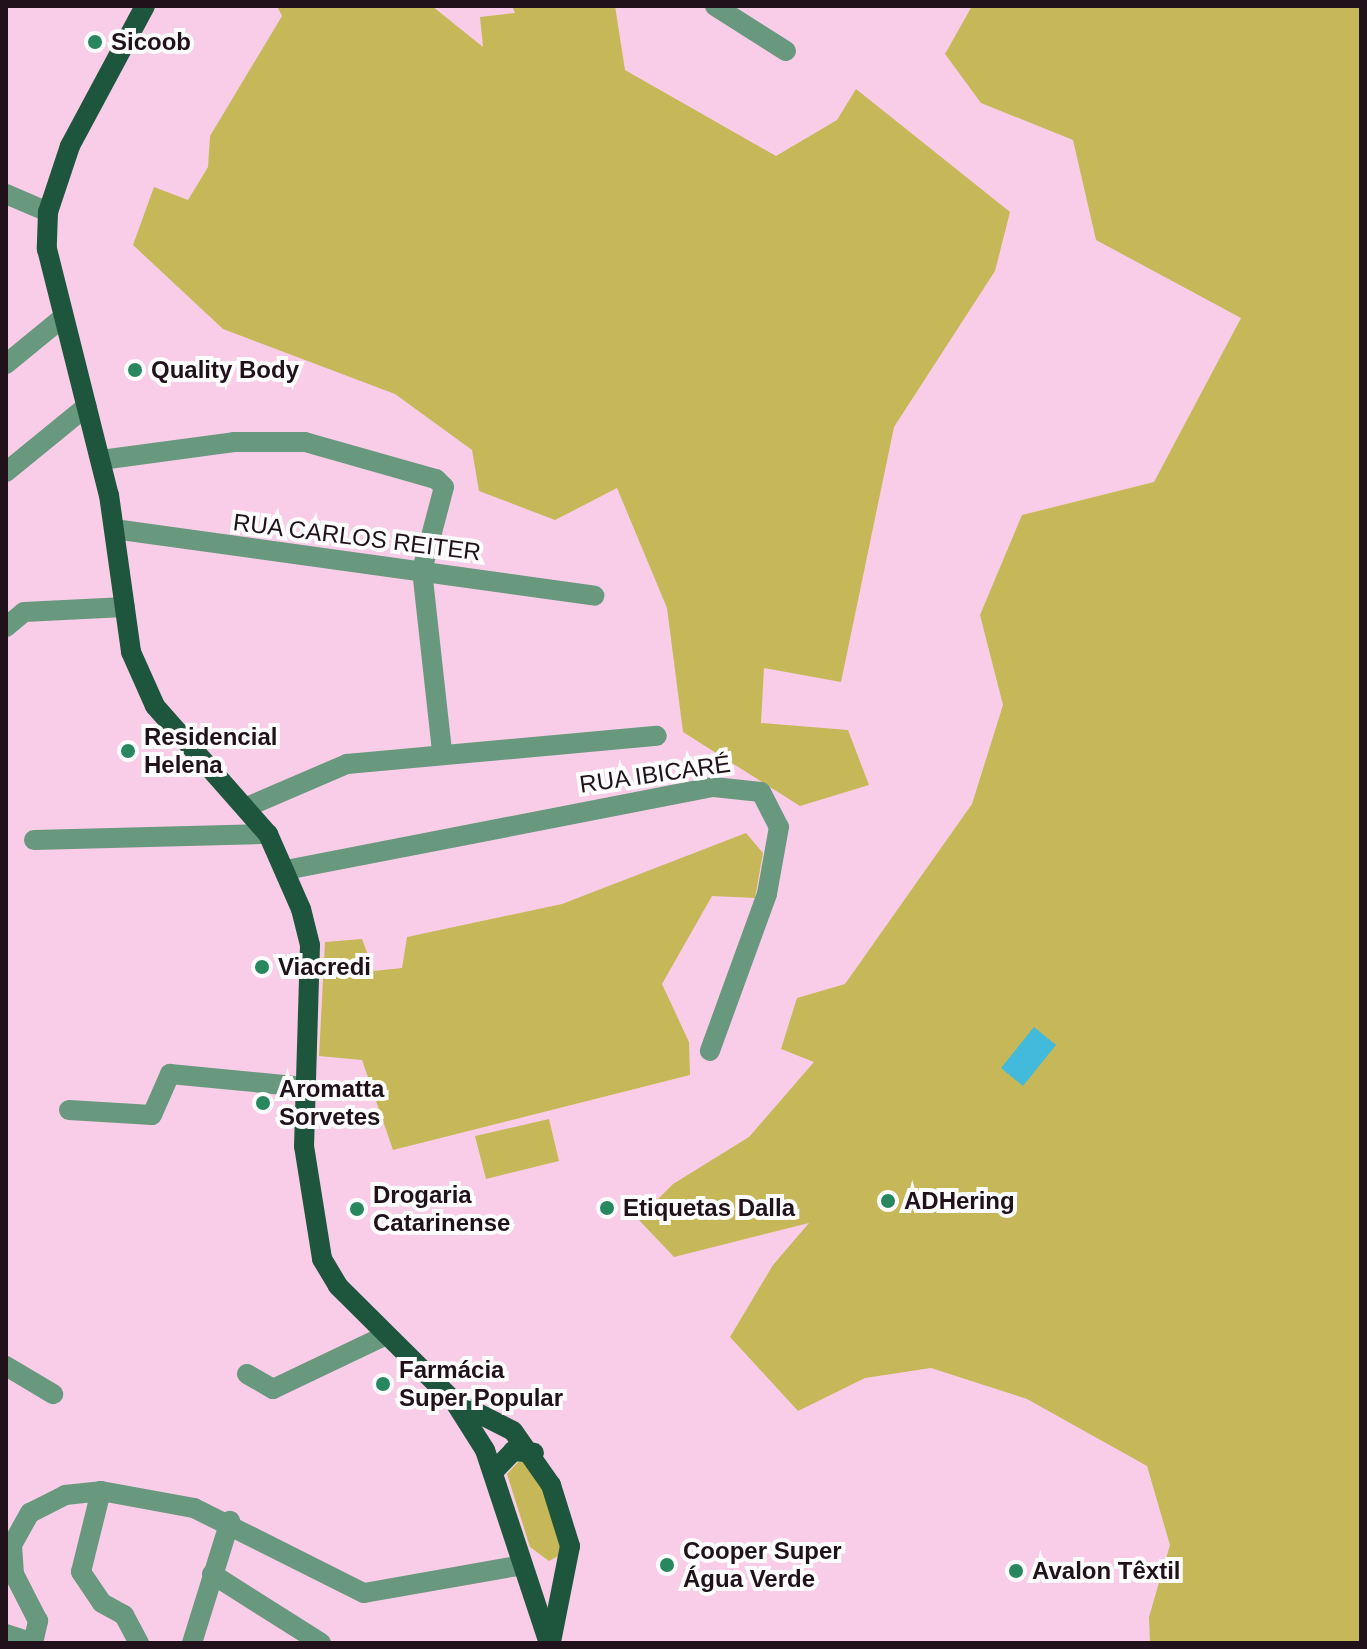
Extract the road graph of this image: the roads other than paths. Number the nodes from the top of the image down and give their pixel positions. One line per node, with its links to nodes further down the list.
1 (129, 6): 4 (main road)
2 (145, 6): 4 (main road)
3 (715, 6): 5 (street)
4 (126, 32): 7 (main road)
5 (786, 51)
6 (6, 194): 7 (street)
7 (48, 212): 8 (main road)
8 (61, 319): 9 (street); 10 (main road)
9 (6, 364)
10 (87, 406): 11 (main road); 12 (street)
11 (101, 460): 13 (main road); 14 (street)
12 (6, 472)
13 (114, 529): 14 (street, RUA CARLOS REITER); 16 (main road)
14 (422, 570): 15 (street, RUA CARLOS REITER); 19 (street)
15 (594, 596)
16 (125, 607): 17 (street); 20 (main road)
17 (6, 627)
18 (657, 736): 19 (street)
19 (442, 752): 20 (street)
20 (247, 807): 21 (main road)
21 (268, 834): 22 (street); 23 (main road)
22 (34, 840)
23 (286, 870): 24 (street, RUA IBICARÉ); 25 (main road)
24 (710, 1051)
25 (304, 1087): 26 (street); 27 (main road)
26 (69, 1110)
27 (386, 1335): 29 (street); 31 (main road)
28 (6, 1366): 30 (street)
29 (247, 1374)
30 (53, 1394)
31 (454, 1401): 32 (main road); 33 (main road)
32 (534, 1453): 33 (main road); 37 (main road)
33 (494, 1471): 36 (main road)
34 (101, 1491): 35 (street); 40 (street); 41 (street)
35 (230, 1521): 36 (street); 38 (street)
36 (523, 1565): 37 (main road); 44 (main road)
37 (563, 1569): 44 (main road)
38 (212, 1574): 42 (street); 43 (street)
39 (6, 1634): 40 (street)
40 (33, 1643)
41 (139, 1643)
42 (192, 1643)
43 (321, 1643)
44 (550, 1643)

